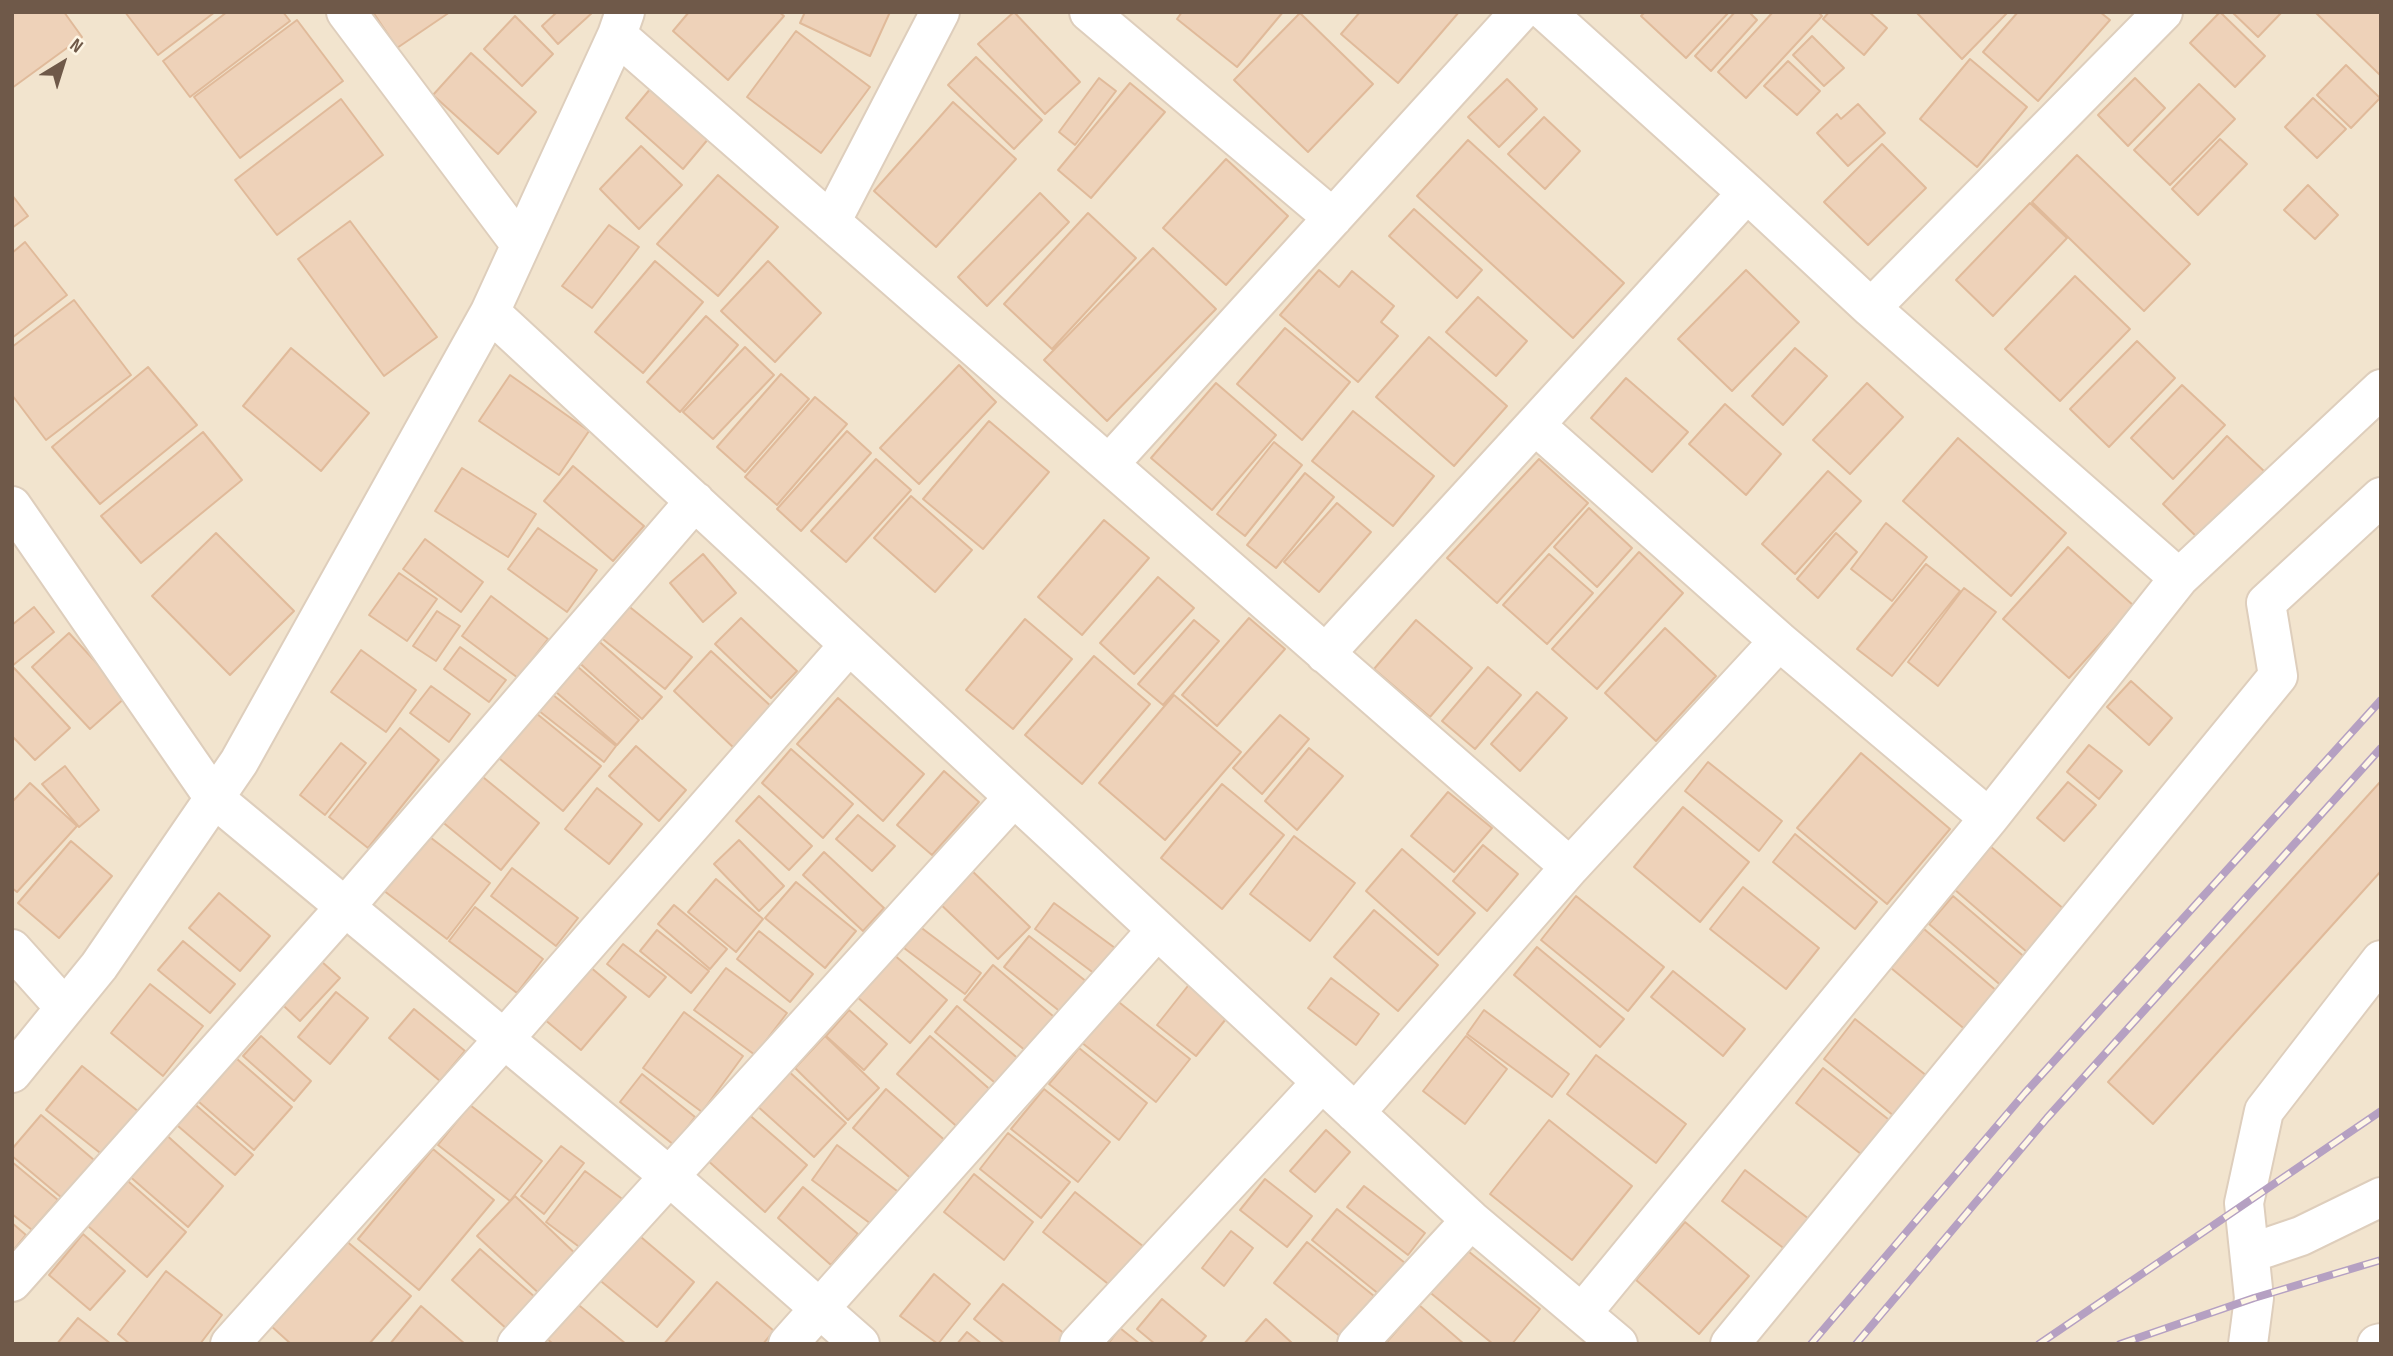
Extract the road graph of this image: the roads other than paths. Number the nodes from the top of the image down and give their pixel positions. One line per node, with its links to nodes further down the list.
1 (346, 12): 11 (street)
2 (940, 12): 10 (street)
3 (1090, 12): 9 (street)
4 (1520, 12): 9 (street)
5 (1546, 12): 8 (street)
6 (2144, 18): 12 (street)
7 (621, 24): 10 (street); 11 (street)
8 (1747, 192): 12 (street); 15 (street)
9 (1333, 218): 16 (street)
10 (831, 222): 16 (street)
11 (520, 244): 13 (street)
12 (1871, 308): 20 (street)
13 (490, 312): 18 (street); 24 (street)
14 (2381, 389): 20 (street)
15 (1535, 425): 21 (street); 23 (street)
16 (1109, 464): 23 (street)
17 (2381, 497): 51 (street)
18 (695, 501): 22 (street); 28 (street)
19 (12, 506): 24 (street)
20 (2179, 578): 26 (street)
21 (1779, 641): 26 (street); 27 (street)
22 (849, 645): 25 (street); 33 (street)
23 (1325, 654): 27 (street)
24 (214, 797): 28 (street); 32 (street)
25 (1014, 797): 29 (street); 37 (street)
26 (1989, 818): 43 (street)
27 (1570, 867): 36 (street)
28 (345, 906): 33 (street); 41 (street)
29 (1157, 930): 35 (street); 42 (street)
30 (12, 949): 32 (street)
31 (2381, 960): 40 (street)
32 (65, 1008): 34 (street)
33 (504, 1039): 37 (street); 44 (street)
34 (12, 1073)
35 (1322, 1082): 36 (street); 48 (street)
36 (1355, 1113): 39 (street)
37 (669, 1176): 42 (street); 45 (street)
38 (2381, 1197): 40 (street)
39 (1471, 1220): 43 (street); 49 (street)
40 (2250, 1254): 52 (street)
41 (12, 1282)
42 (819, 1308): 46 (street); 47 (street)
43 (1583, 1312): 50 (street)
44 (230, 1344)
45 (517, 1344)
46 (788, 1344)
47 (860, 1344)
48 (1079, 1344)
49 (1357, 1344)
50 (1618, 1344)
51 (1730, 1344)
52 (2248, 1344)

